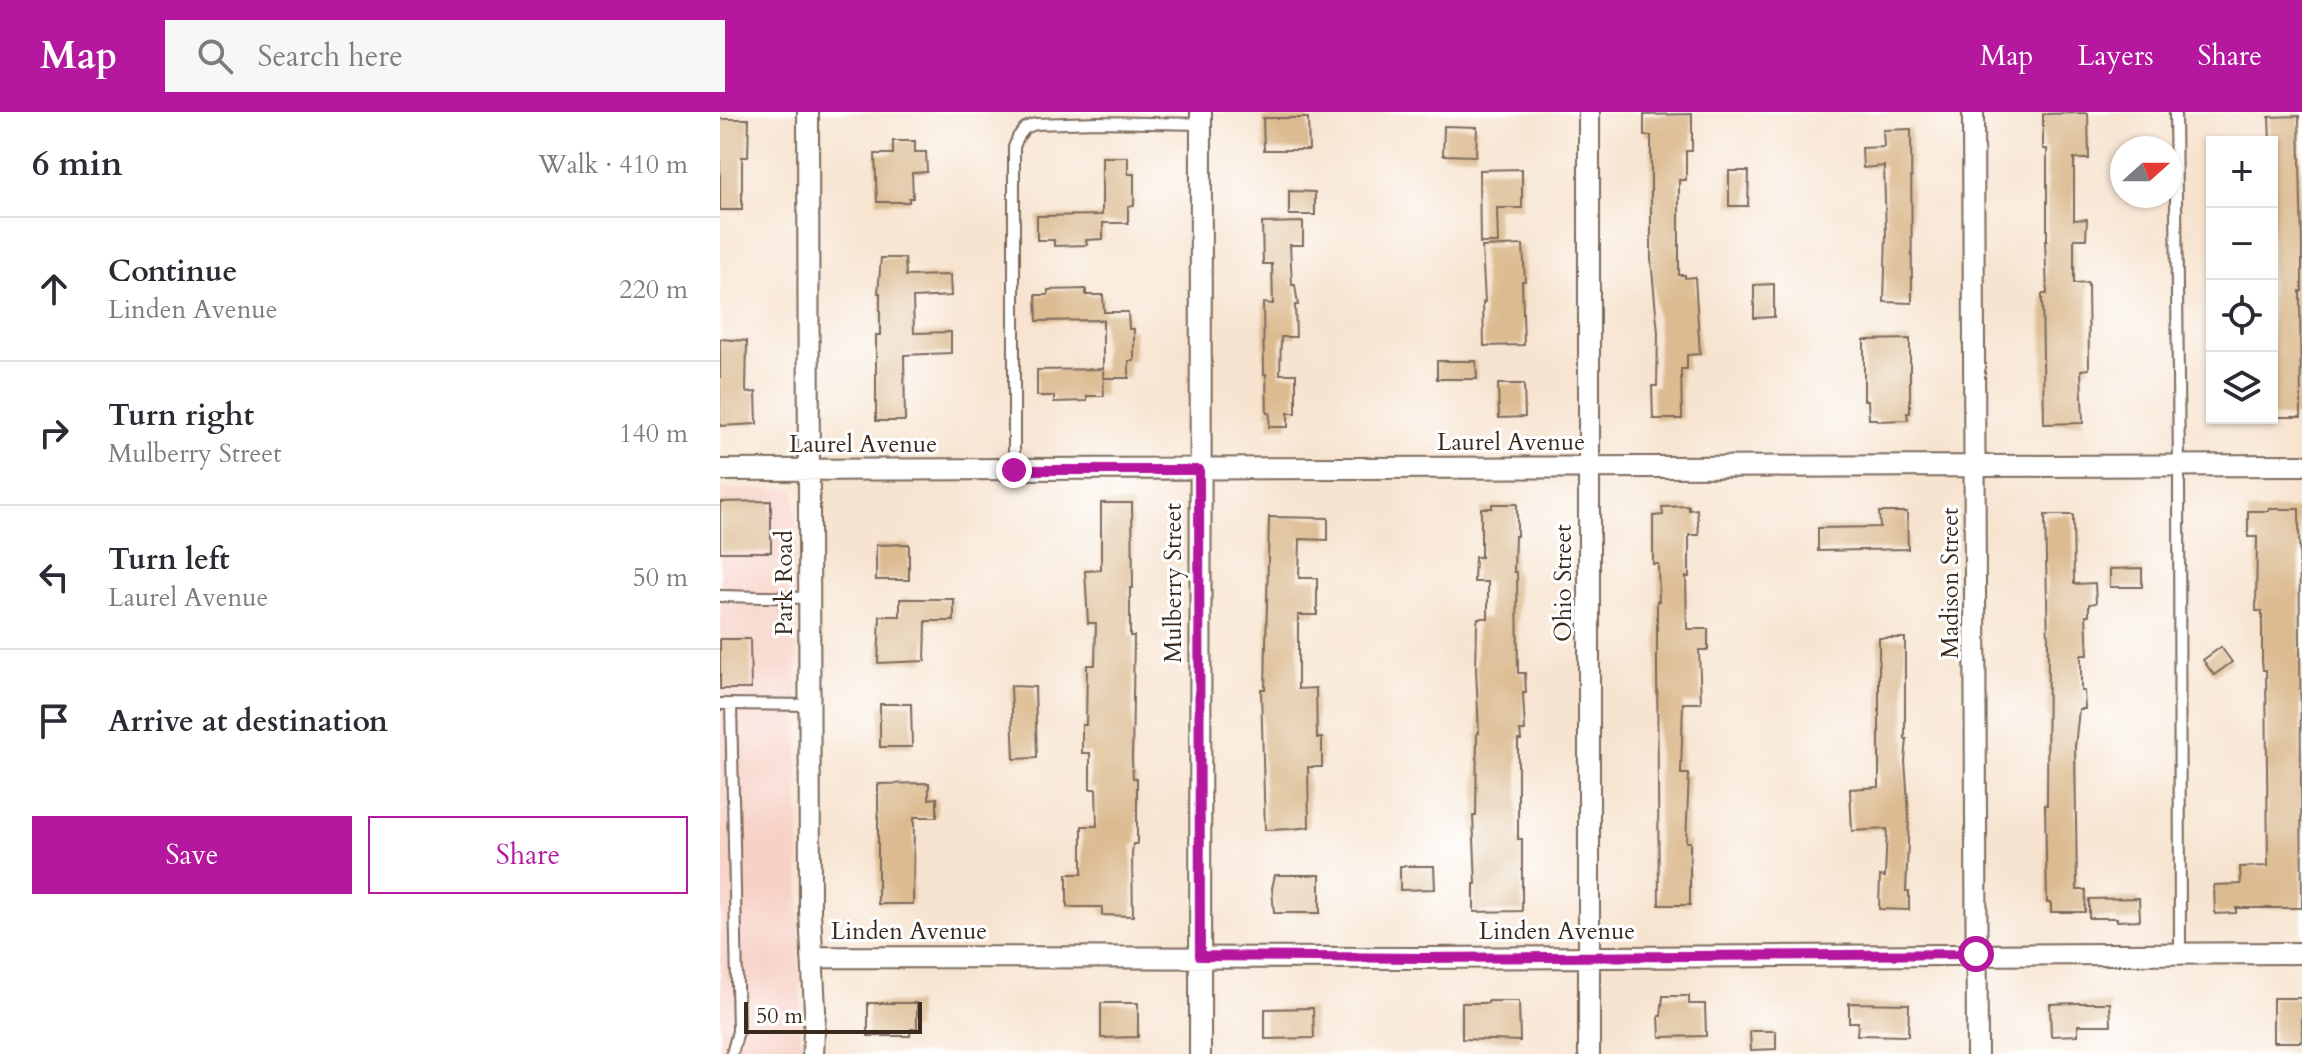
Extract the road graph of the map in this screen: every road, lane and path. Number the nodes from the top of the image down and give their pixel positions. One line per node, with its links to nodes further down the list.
1 (808, 112): 11 (street, Park Road)
2 (1589, 112): 9 (street, Ohio Street)
3 (1973, 112): 7 (street, Madison Street)
4 (2175, 112): 8 (lane)
5 (1201, 118): 12 (lane); 13 (street, Mulberry Street)
6 (2302, 465): 8 (street, Laurel Avenue)
7 (1976, 466): 8 (street, Laurel Avenue); 9 (street, Laurel Avenue); 20 (street, Madison Street)
8 (2179, 466): 18 (lane)
9 (1589, 468): 13 (street, Laurel Avenue); 22 (street, Ohio Street)
10 (720, 470): 11 (street, Laurel Avenue)
11 (810, 470): 12 (street, Laurel Avenue); 15 (street, Park Road)
12 (1014, 470): 13 (street, Laurel Avenue)
13 (1199, 470): 21 (street, Mulberry Street)
14 (720, 596): 15 (lane)
15 (810, 598): 17 (street, Park Road)
16 (726, 704): 17 (lane); 24 (lane)
17 (810, 705): 23 (street, Park Road)
18 (2180, 953): 19 (street, Linden Avenue); 20 (street, Linden Avenue)
19 (2302, 953)
20 (1976, 954): 22 (street, Linden Avenue); 28 (street, Madison Street)
21 (1200, 956): 22 (street, Linden Avenue); 23 (street, Linden Avenue); 26 (street, Mulberry Street)
22 (1589, 956): 27 (street, Ohio Street)
23 (812, 957): 25 (street, Park Road)
24 (732, 1054)
25 (813, 1054)
26 (1200, 1054)
27 (1589, 1054)
28 (1977, 1054)

